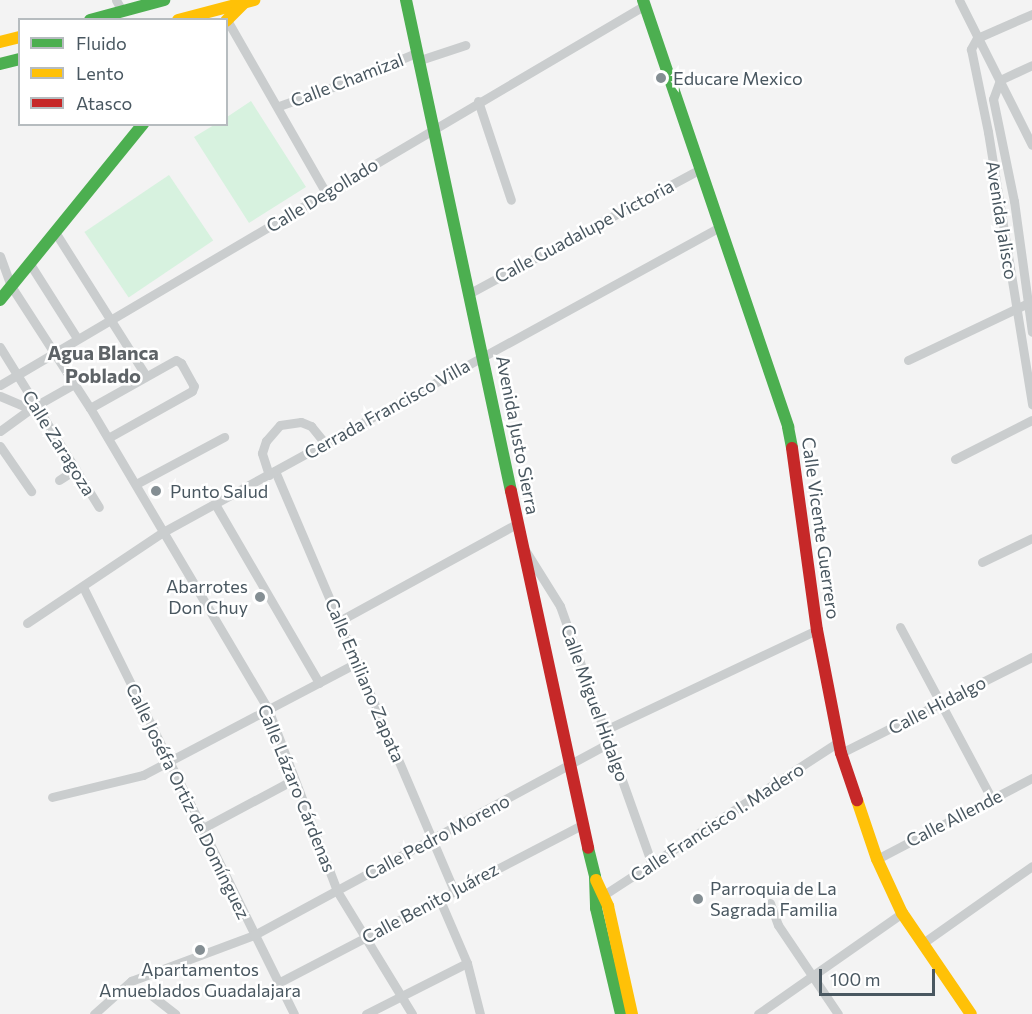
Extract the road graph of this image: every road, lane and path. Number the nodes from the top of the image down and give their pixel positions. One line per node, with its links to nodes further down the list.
1 (164, 0): 6 (main road)
2 (406, 0): 16 (main road, Avenida Justo Sierra)
3 (960, 0): 13 (street)
4 (249, 1): 9 (main road); 10 (main road)
5 (644, 2): 21 (street, Calle Degollado); 26 (main road, Calle Vicente Guerrero)
6 (119, 6): 8 (main road)
7 (1032, 14): 13 (street)
8 (94, 18)
9 (185, 18)
10 (228, 20)
11 (228, 23): 22 (street)
12 (18, 38): 14 (main road)
13 (977, 38): 20 (street); 30 (street, Avenida Jalisco)
14 (0, 42)
15 (465, 45): 16 (street, Calle Chamizal)
16 (417, 57): 22 (street, Calle Chamizal); 24 (main road, Avenida Justo Sierra)
17 (18, 60): 18 (main road)
18 (0, 64)
19 (1032, 65): 20 (street)
20 (1000, 80): 25 (street); 29 (street, Avenida Jalisco)
21 (478, 101): 24 (street, Calle Degollado); 28 (street)
22 (279, 106): 27 (street)
23 (140, 126): 32 (main road)
24 (433, 128): 27 (street, Calle Degollado); 38 (main road, Avenida Justo Sierra)
25 (1032, 145)
26 (699, 170): 31 (main road, Calle Vicente Guerrero); 38 (street, Calle Guadalupe Victoria)
27 (326, 193): 42 (street, Calle Degollado)
28 (511, 200)
29 (1014, 201): 30 (street); 34 (street, Avenida Jalisco)
30 (999, 204): 35 (street, Avenida Jalisco)
31 (718, 228): 47 (street, Cerrada Francisco Villa); 81 (main road, Calle Vicente Guerrero)
32 (55, 232): 36 (main road); 42 (street)
33 (0, 256): 37 (street)
34 (1022, 256): 35 (street); 40 (street, Avenida Jalisco)
35 (1007, 259): 41 (street, Avenida Jalisco)
36 (30, 264): 37 (main road); 44 (street)
37 (11, 286): 39 (main road); 46 (street)
38 (470, 293): 47 (main road, Avenida Justo Sierra)
39 (0, 300)
40 (1030, 302): 41 (street); 43 (street, Avenida Jalisco)
41 (1015, 308): 48 (street); 49 (street, Avenida Jalisco)
42 (110, 321): 44 (street, Calle Degollado); 51 (street)
43 (1032, 332)
44 (77, 338): 46 (street, Calle Degollado)
45 (0, 347): 50 (street, Calle Zaragoza)
46 (52, 352): 50 (street, Calle Degollado); 52 (street)
47 (484, 356): 62 (street, Cerrada Francisco Villa); 72 (main road, Avenida Justo Sierra)
48 (908, 360)
49 (1028, 365): 55 (street, Avenida Jalisco)
50 (15, 374): 53 (street, Calle Degollado); 56 (street, Calle Zaragoza)
51 (146, 376): 57 (street); 61 (street)
52 (74, 384): 56 (street); 57 (street)
53 (0, 385)
54 (0, 396): 56 (street)
55 (1032, 404)
56 (33, 408): 59 (street); 65 (street, Calle Zaragoza)
57 (90, 408): 61 (street)
58 (1032, 420): 64 (street)
59 (0, 431)
60 (224, 437): 68 (street)
61 (108, 438): 68 (street)
62 (325, 443): 66 (street, Cerrada Francisco Villa); 66 (street, Calle Emiliano Zapata)
63 (0, 446): 69 (street)
64 (956, 459)
65 (76, 469): 67 (street); 71 (street, Calle Zaragoza)
66 (272, 473): 70 (street, Cerrada Francisco Villa); 78 (street, Calle Emiliano Zapata)
67 (59, 480)
68 (136, 484): 73 (street)
69 (32, 491)
70 (215, 504): 73 (street, Cerrada Francisco Villa); 84 (street)
71 (99, 507)
72 (518, 523): 75 (main road, Avenida Justo Sierra); 78 (street)
73 (163, 532): 77 (street, Cerrada Francisco Villa); 86 (street, Calle Lázaro Cárdenas)
74 (1032, 538): 76 (street)
75 (523, 548): 87 (street, Calle Miguel Hidalgo); 91 (main road, Avenida Justo Sierra)
76 (982, 562)
77 (83, 587): 79 (street, Cerrada Francisco Villa); 90 (street, Calle Joséfa Ortiz de Domínguez)
78 (340, 620): 83 (street, Calle Emiliano Zapata)
79 (27, 623)
80 (900, 627): 85 (street)
81 (817, 630): 87 (street); 89 (main road, Calle Vicente Guerrero)
82 (1032, 657): 85 (street, Calle Hidalgo)
83 (358, 662): 84 (street); 98 (street, Calle Emiliano Zapata)
84 (319, 683): 86 (street)
85 (941, 704): 89 (street, Calle Hidalgo); 95 (street)
86 (268, 709): 90 (street); 93 (street, Calle Lázaro Cárdenas)
87 (605, 730): 88 (street, Calle Miguel Hidalgo)
88 (609, 743): 91 (street, Calle Pedro Moreno); 100 (street, Calle Miguel Hidalgo)
89 (840, 747): 99 (main road, Calle Vicente Guerrero); 100 (street, Calle Francisco I. Madero)
90 (170, 762): 94 (street); 97 (street, Calle Joséfa Ortiz de Domínguez)
91 (571, 765): 96 (main road, Avenida Justo Sierra); 98 (street, Calle Pedro Moreno)
92 (1032, 778): 95 (street, Calle Allende)
93 (293, 780): 97 (street); 103 (street, Calle Lázaro Cárdenas)
94 (52, 797)
95 (992, 799): 99 (street, Calle Allende)
96 (583, 824): 102 (street, Calle Benito Juárez); 104 (main road, Avenida Justo Sierra)
97 (203, 828): 108 (street, Calle Joséfa Ortiz de Domínguez)
98 (431, 839): 102 (street, Calle Emiliano Zapata); 103 (street, Calle Pedro Moreno)
99 (877, 859): 107 (main road, Calle Vicente Guerrero)
100 (652, 864): 104 (street, Calle Francisco I. Madero)
101 (1032, 866): 110 (street)
102 (454, 890): 105 (street, Calle Benito Juárez)
103 (337, 891): 108 (street, Calle Pedro Moreno); 109 (street, Calle Lázaro Cárdenas)
104 (600, 897): 111 (main road, Avenida Justo Sierra)
105 (439, 898): 109 (street, Calle Benito Juárez); 112 (street)
106 (770, 903): 113 (street)
107 (902, 913): 110 (main road, Calle Vicente Guerrero); 113 (street)
108 (254, 935): 114 (street, Calle Joséfa Ortiz de Domínguez); 118 (street, Calle Pedro Moreno)
109 (364, 938): 114 (street, Calle Benito Juárez); 115 (street, Calle Lázaro Cárdenas)
110 (923, 943): 127 (main road, Calle Vicente Guerrero)
111 (613, 956): 123 (main road, Avenida Justo Sierra); 124 (main road, Avenida Justo Sierra)
112 (467, 963): 115 (street); 122 (street)
113 (812, 976): 125 (street); 126 (street)
114 (278, 983): 119 (street, Calle Joséfa Ortiz de Domínguez)
115 (400, 994): 120 (street); 121 (street, Calle Lázaro Cárdenas)
116 (151, 995): 117 (street)
117 (172, 1013)
118 (94, 1014)
119 (294, 1014)
120 (366, 1014)
121 (412, 1014)
122 (480, 1014)
123 (621, 1014)
124 (632, 1014)
125 (758, 1014)
126 (838, 1014)
127 (971, 1014)

